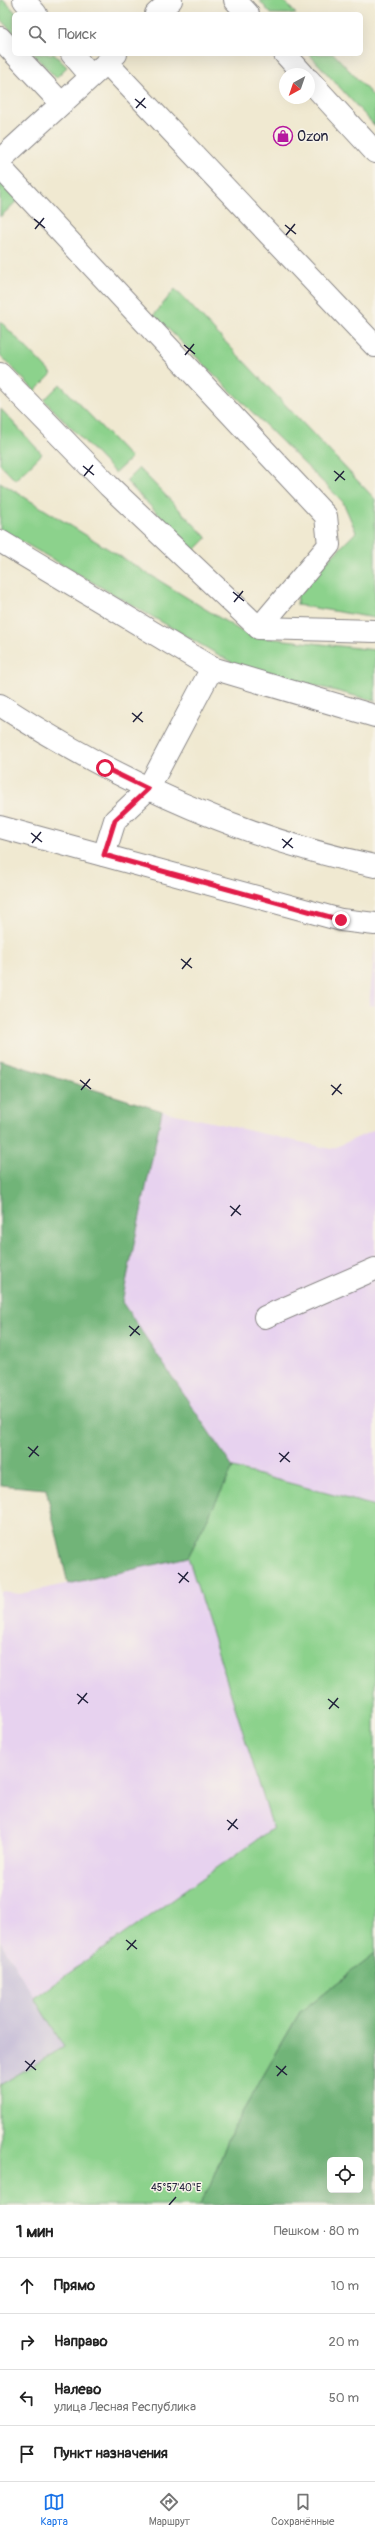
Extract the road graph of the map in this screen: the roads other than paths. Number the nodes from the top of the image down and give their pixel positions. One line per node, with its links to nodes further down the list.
1 (24, 0): 4 (street)
2 (171, 0): 5 (street)
3 (235, 0): 6 (street)
4 (34, 12)
5 (158, 12)
6 (246, 12)
7 (0, 38): 8 (street)
8 (12, 50)
9 (18, 56): 15 (street)
10 (78, 56): 12 (street)
11 (287, 56): 13 (street)
12 (104, 64): 15 (street); 19 (street)
13 (298, 68)
14 (315, 87): 16 (street)
15 (61, 103): 17 (street)
16 (375, 152)
17 (0, 160)
18 (0, 166): 22 (street)
19 (375, 346)
20 (0, 374): 22 (street)
21 (0, 541): 24 (street)
22 (259, 628): 23 (street)
23 (375, 631)
24 (212, 668): 26 (street); 27 (street)
25 (0, 705): 27 (street)
26 (375, 716)
27 (148, 789): 29 (street); 30 (street)
28 (0, 826): 29 (street)
29 (104, 855): 31 (street)
30 (375, 866)
31 (375, 924)
32 (375, 1269): 33 (street)
33 (265, 1317)

